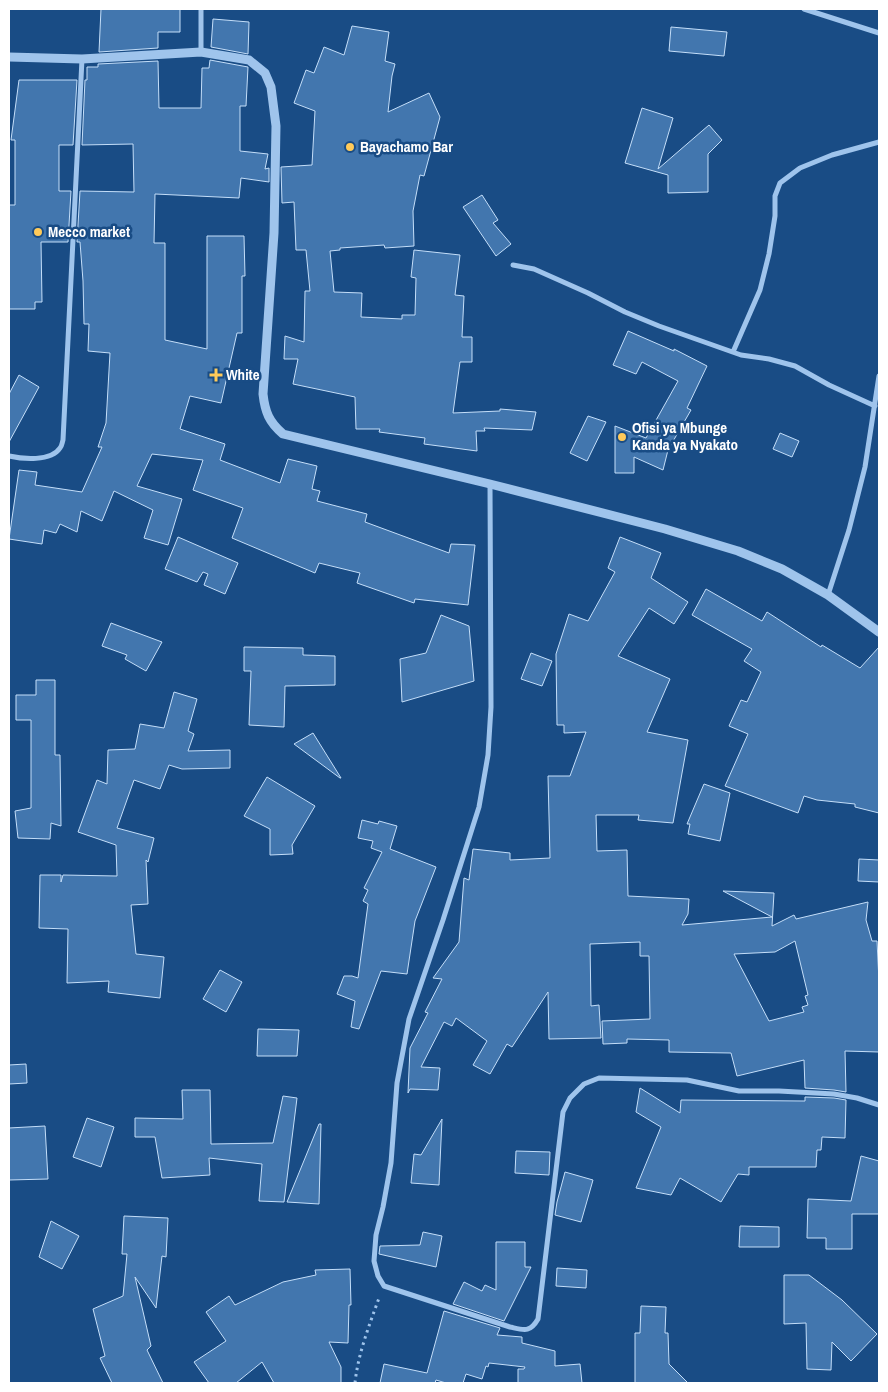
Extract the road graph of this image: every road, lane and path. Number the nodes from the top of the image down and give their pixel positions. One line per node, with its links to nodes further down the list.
1 (200, 9): 4 (street)
2 (804, 9): 3 (street)
3 (879, 33)
4 (201, 52): 6 (street); 13 (street)
5 (9, 57): 6 (street)
6 (82, 59): 12 (street)
7 (879, 142): 9 (street)
8 (513, 265): 9 (street)
9 (733, 352): 11 (street)
10 (879, 376): 11 (street)
11 (876, 406): 14 (street)
12 (9, 456)
13 (490, 484): 14 (street); 17 (street)
14 (828, 595): 15 (street)
15 (879, 632)
16 (879, 1105): 17 (street)
17 (384, 1286): 18 (path)
18 (355, 1383)

